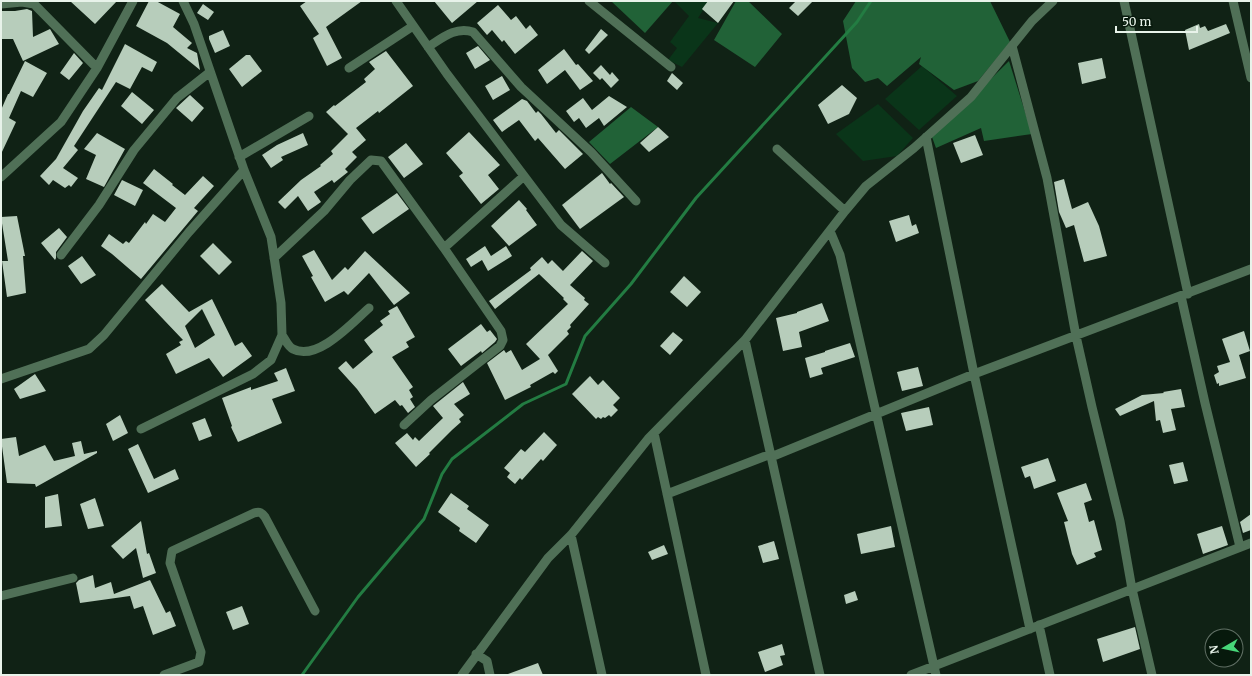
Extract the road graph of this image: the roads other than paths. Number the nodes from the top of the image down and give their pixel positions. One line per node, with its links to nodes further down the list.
1 (133, 1): 13 (street)
2 (183, 1): 15 (street)
3 (396, 1): 9 (street)
4 (589, 1): 12 (street)
5 (1053, 1): 10 (street)
6 (1124, 1): 32 (street)
7 (1234, 1): 16 (street)
8 (1, 4): 13 (street)
9 (413, 26): 11 (street); 14 (street)
10 (1012, 46): 18 (street); 35 (street)
11 (428, 47): 22 (street); 24 (street)
12 (671, 67)
13 (97, 68): 23 (street)
14 (349, 68)
15 (210, 72): 20 (street); 28 (street)
16 (1251, 78)
17 (309, 116): 20 (street)
18 (926, 137): 25 (street); 37 (street)
19 (777, 150): 25 (street)
20 (239, 157): 21 (street)
21 (244, 170): 29 (street); 38 (street)
22 (524, 176): 27 (street); 30 (street)
23 (1, 177)
24 (636, 201)
25 (844, 211): 26 (street)
26 (830, 231): 36 (street); 39 (street)
27 (444, 248): 29 (street); 40 (street)
28 (61, 255)
29 (274, 258): 34 (street)
30 (605, 263)
31 (1251, 269): 32 (street)
32 (1185, 295): 35 (street); 47 (street)
33 (369, 308): 34 (street)
34 (282, 335): 41 (street)
35 (1076, 336): 37 (street); 49 (street)
36 (746, 340): 42 (street); 43 (street)
37 (974, 374): 39 (street); 53 (street)
38 (1, 379)
39 (876, 414): 43 (street); 55 (street)
40 (404, 425)
41 (140, 429)
42 (654, 433): 44 (street); 45 (street)
43 (771, 456): 44 (street); 61 (street)
44 (667, 494): 60 (street)
45 (570, 535): 54 (street); 59 (street)
46 (1251, 543): 47 (street)
47 (1240, 548): 49 (street)
48 (73, 578): 50 (street)
49 (1132, 589): 52 (street); 64 (street)
50 (1, 596)
51 (315, 612): 56 (street)
52 (1039, 625): 53 (street); 63 (street)
53 (1030, 629): 55 (street)
54 (476, 654): 57 (street); 58 (street)
55 (935, 670): 62 (street)
56 (164, 675)
57 (462, 675)
58 (490, 675)
59 (602, 675)
60 (706, 675)
61 (820, 675)
62 (910, 675)
63 (1050, 675)
64 (1152, 675)

